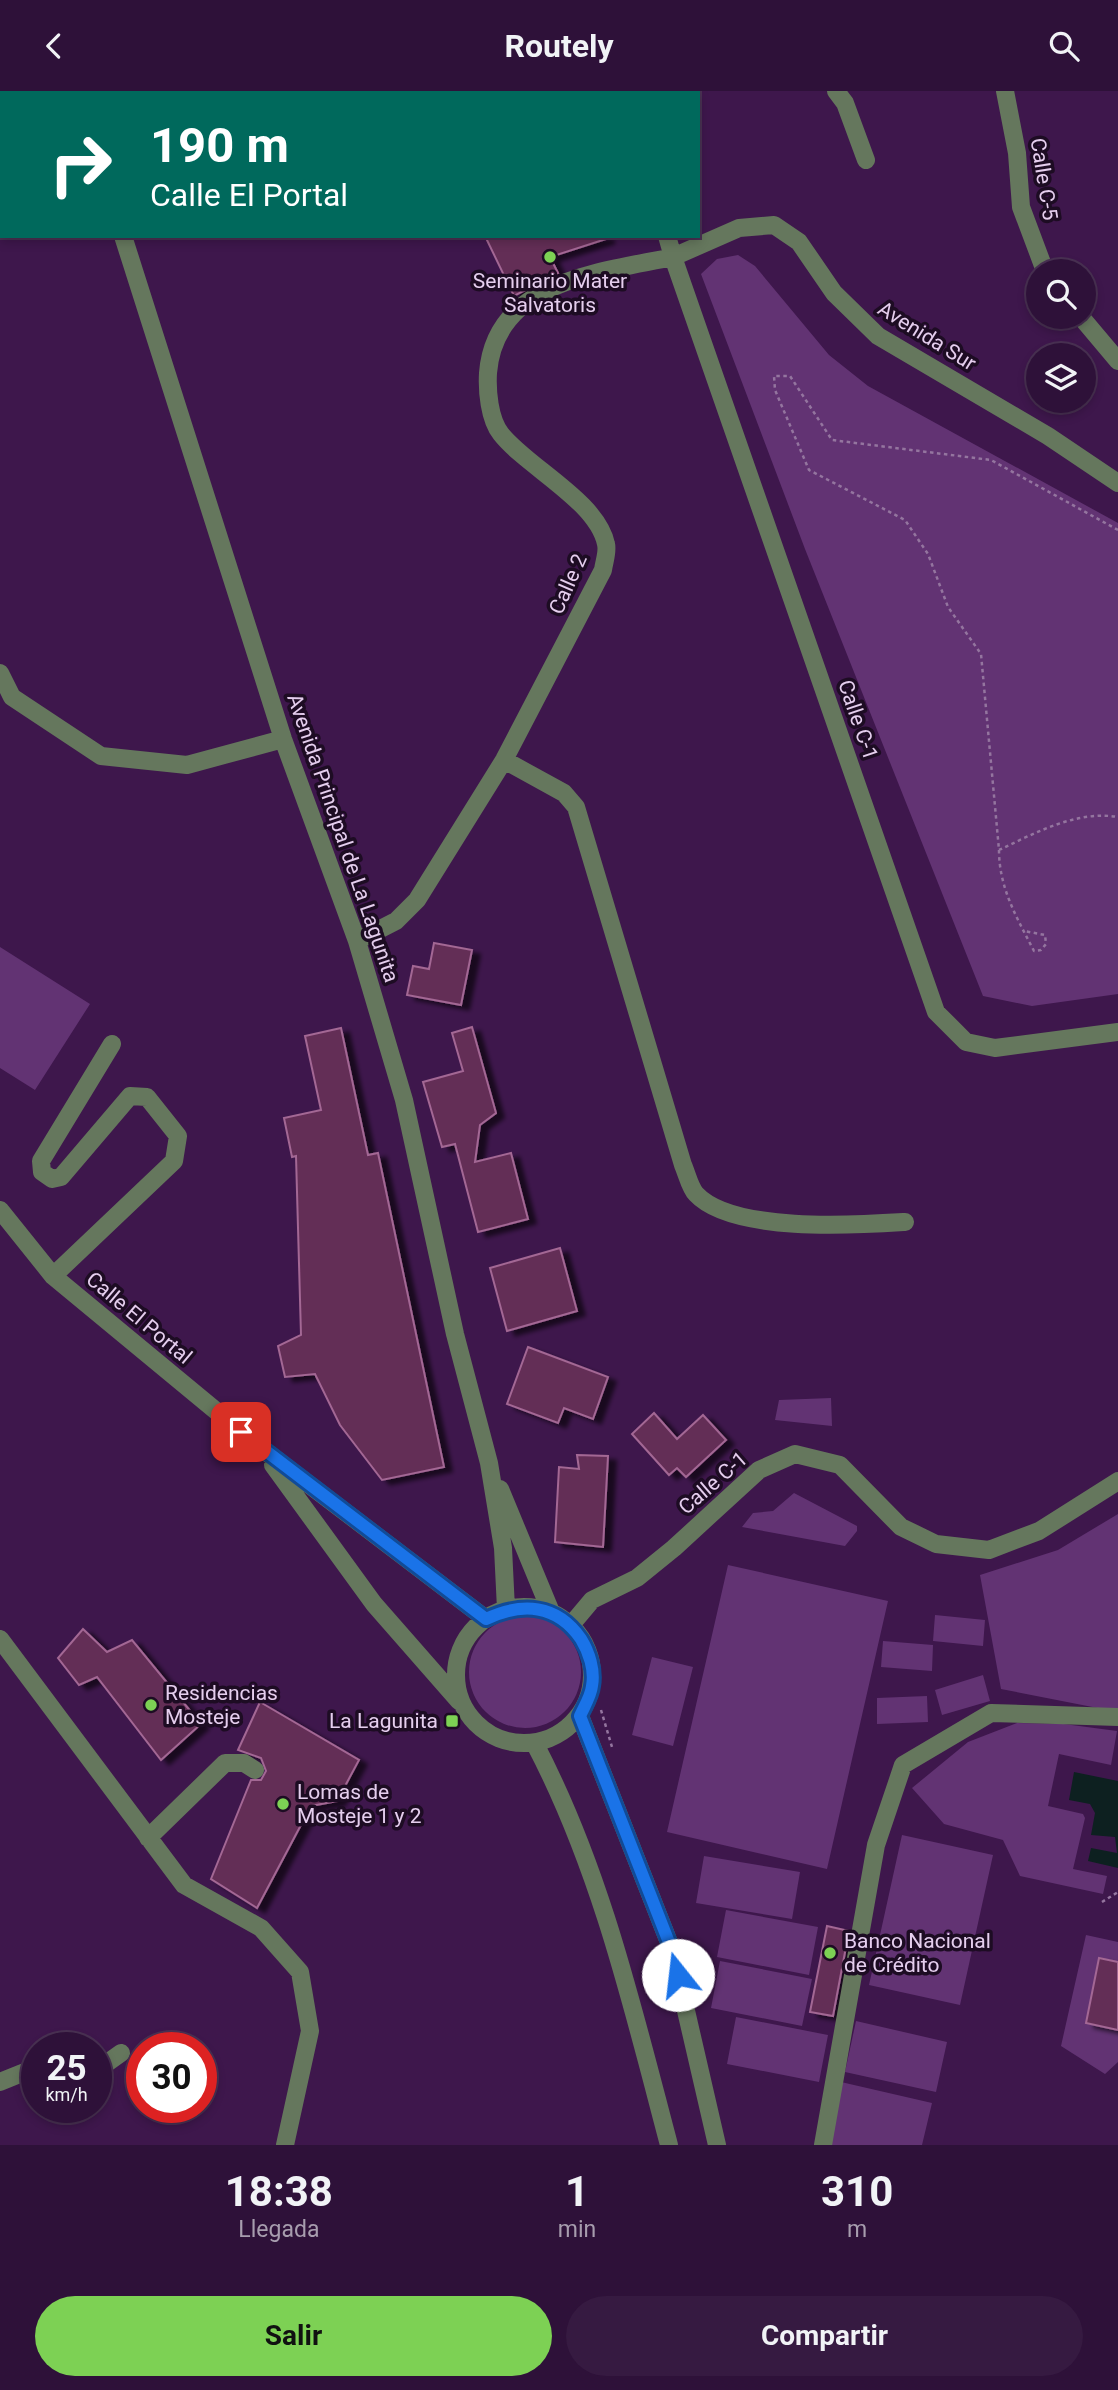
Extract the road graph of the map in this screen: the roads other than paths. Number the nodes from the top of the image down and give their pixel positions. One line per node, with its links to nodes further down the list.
1 (836, 91): 3 (street)
2 (1005, 91): 7 (street, Calle C-5)
3 (866, 160)
4 (125, 238): 12 (street, Avenida Principal de La Lagunita)
5 (668, 238): 6 (street)
6 (673, 257): 10 (street, Avenida Sur); 13 (street, Calle 2); 15 (street, Calle C-1)
7 (1040, 259)
8 (1091, 329): 9 (street)
9 (1118, 361)
10 (1118, 483)
11 (0, 673): 12 (street)
12 (283, 739): 14 (street, Avenida Principal de La Lagunita)
13 (503, 761): 14 (street, Calle 2); 18 (street)
14 (357, 941): 21 (street, Avenida Principal de La Lagunita)
15 (1118, 1032)
16 (112, 1044): 19 (street)
17 (0, 1210): 19 (street, Calle El Portal)
18 (905, 1222)
19 (53, 1276): 20 (street, Calle El Portal)
20 (261, 1448): 25 (street, Calle El Portal); 28 (street, Calle El Portal)
21 (489, 1463): 23 (street, Avenida Principal de La Lagunita); 24 (street, Avenida Principal de La Lagunita)
22 (1118, 1481): 26 (street, Calle C-1)
23 (506, 1609): 24 (street); 25 (street)
24 (551, 1612): 26 (street)
25 (486, 1619): 28 (street)
26 (571, 1625): 29 (street)
27 (0, 1639): 33 (street)
28 (461, 1704): 31 (street)
29 (580, 1716): 31 (street); 40 (street)
30 (1118, 1717): 41 (street)
31 (535, 1744): 39 (street)
32 (256, 1770): 33 (street)
33 (149, 1838): 38 (street)
34 (121, 2053): 35 (street)
35 (112, 2059)
36 (21, 2074): 37 (street)
37 (0, 2083)
38 (285, 2145)
39 (669, 2145)
40 (717, 2145)
41 (823, 2145)

